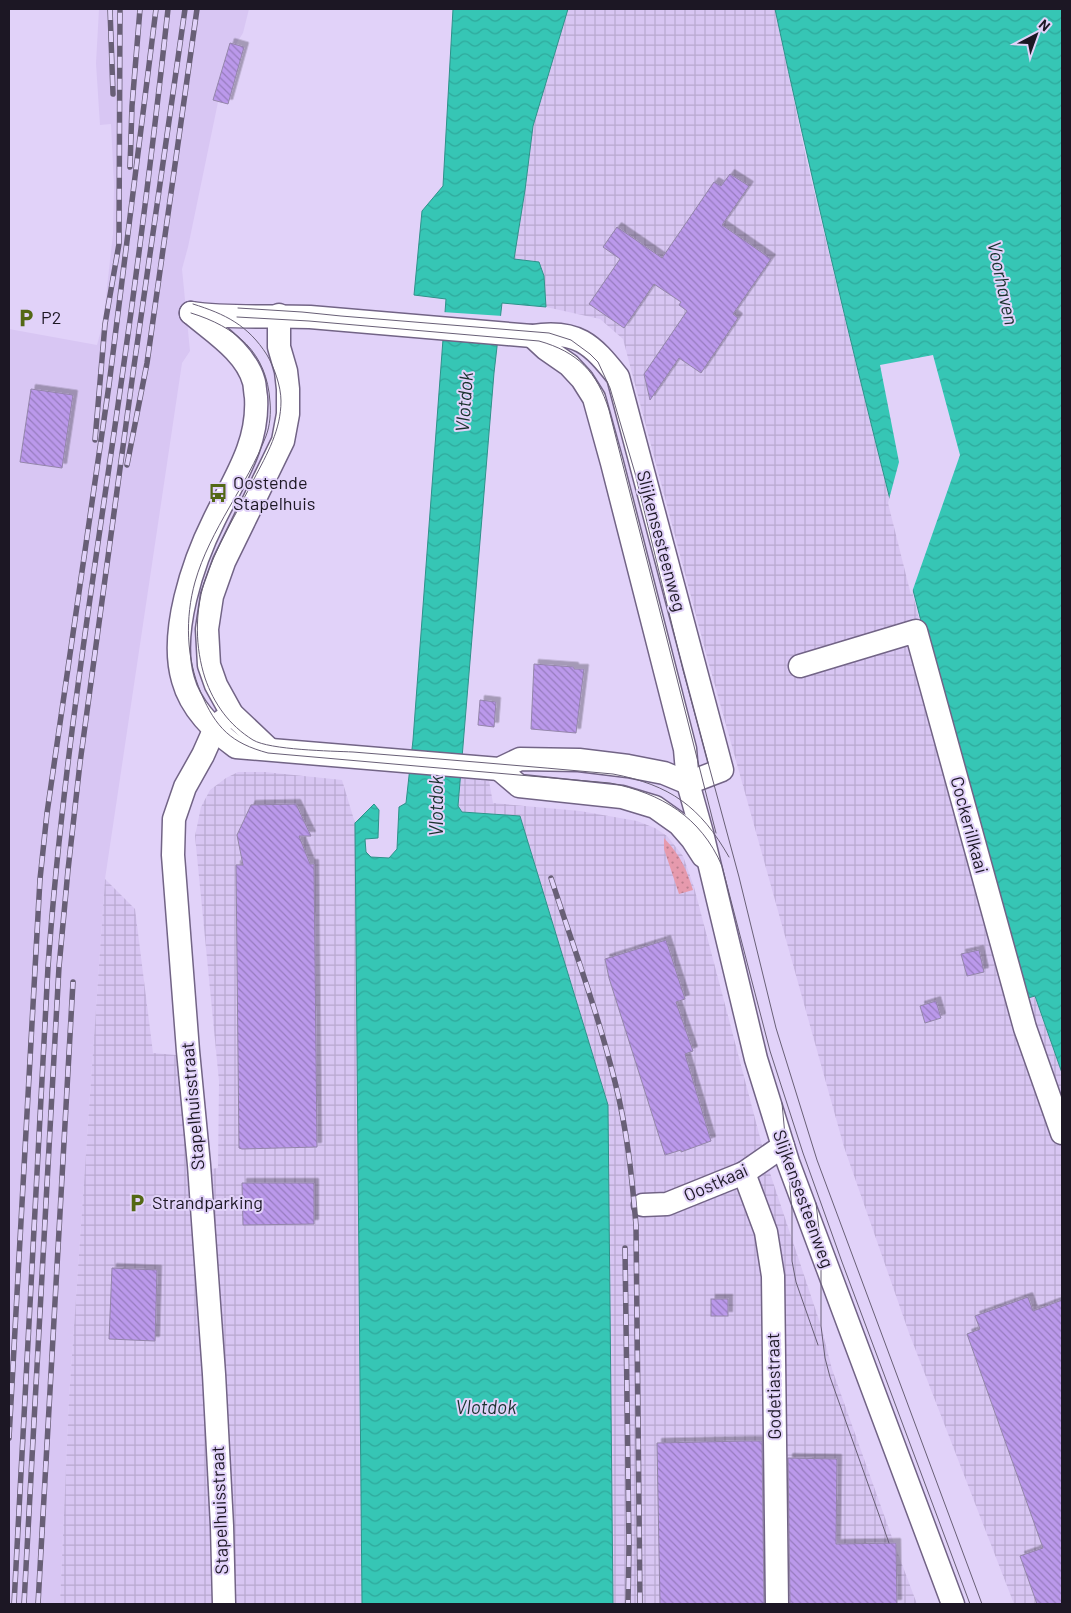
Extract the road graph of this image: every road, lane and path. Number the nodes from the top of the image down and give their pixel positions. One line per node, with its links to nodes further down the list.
1 (279, 315): 2 (street, Slijkensesteenweg); 4 (street); 5 (street, Slijkensesteenweg)
2 (531, 335): 8 (street, Slijkensesteenweg); 8 (street, Slijkensesteenweg)
3 (800, 666): 10 (street, Cockerillkaai)
4 (232, 714): 5 (street, Stapelhuisstraat); 6 (street)
5 (215, 731): 6 (street); 14 (street, Stapelhuisstraat)
6 (269, 749): 7 (street)
7 (499, 769): 8 (street); 9 (street)
8 (688, 783): 9 (street, Slijkensesteenweg)
9 (709, 865): 11 (street, Slijkensesteenweg)
10 (1062, 1133)
11 (783, 1146): 12 (street, Oostkaai); 16 (street, Slijkensesteenweg)
12 (744, 1173): 13 (street, Oostkaai); 15 (street, Godetiastraat)
13 (643, 1205)
14 (224, 1604)
15 (776, 1604)
16 (953, 1604)

